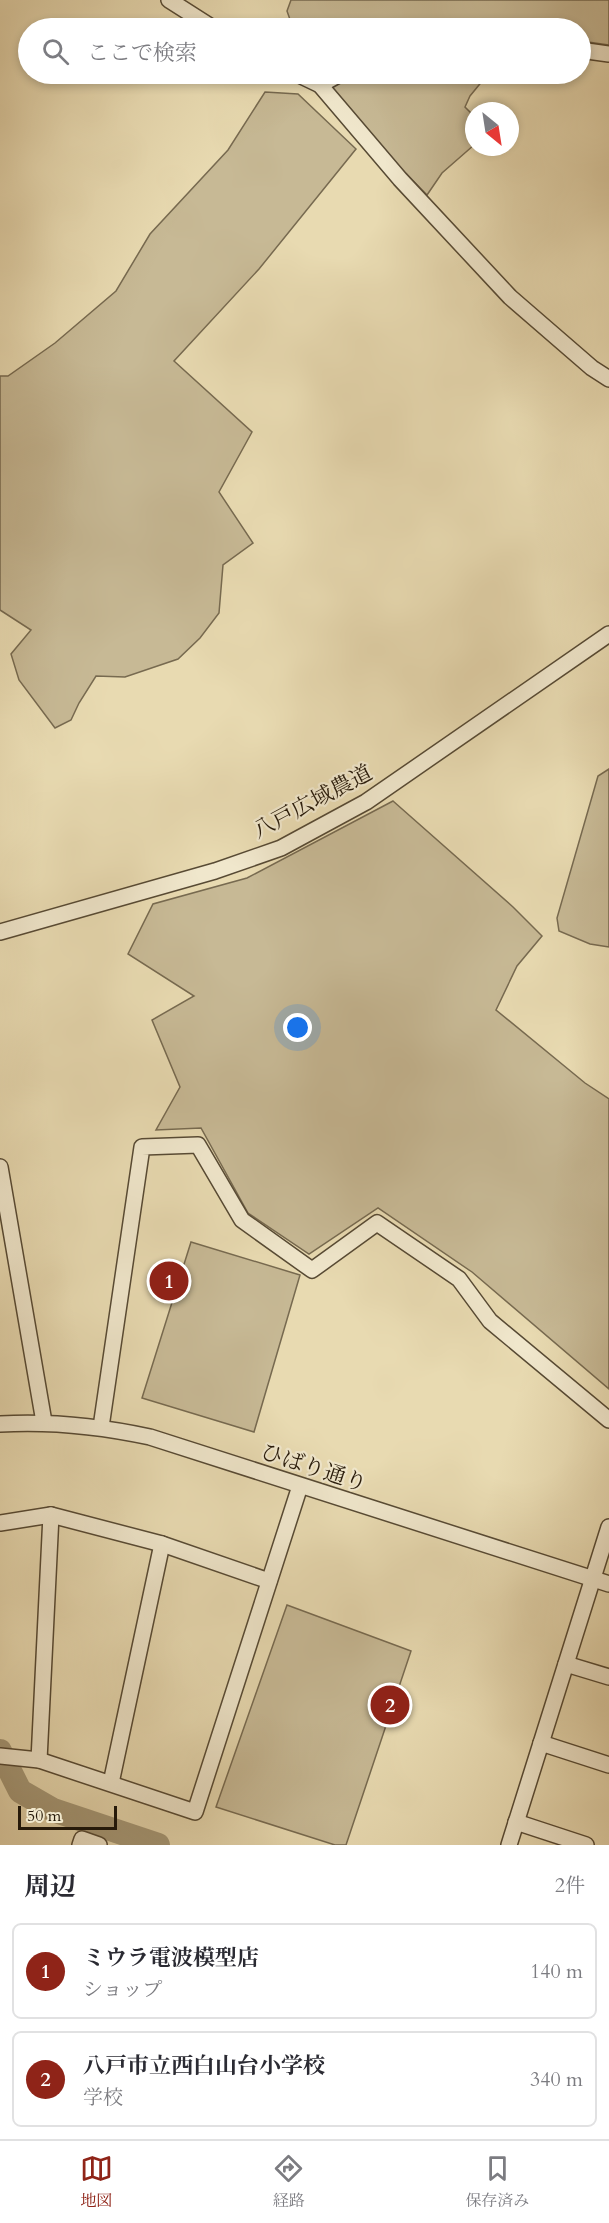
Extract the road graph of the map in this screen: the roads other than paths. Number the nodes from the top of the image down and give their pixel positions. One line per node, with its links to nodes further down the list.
1 (169, 0): 2 (street)
2 (197, 18)
3 (591, 52): 4 (street)
4 (609, 54)
5 (320, 85): 6 (street)
6 (609, 379)
7 (609, 634): 8 (street, 八戸広域農道)
8 (0, 932)
9 (0, 1167): 11 (street)
10 (609, 1420): 13 (street)
11 (44, 1422): 12 (street, ひばり通り); 13 (street, ひばり通り)
12 (0, 1424)
13 (101, 1427): 14 (street, ひばり通り)
14 (300, 1486): 19 (street, ひばり通り); 20 (street)
15 (51, 1515): 16 (street); 18 (street); 26 (street)
16 (0, 1523)
17 (609, 1527): 19 (street)
18 (162, 1544): 20 (street); 28 (street)
19 (593, 1579): 21 (street, ひばり通り); 22 (street)
20 (269, 1581): 28 (street)
21 (609, 1584)
22 (566, 1664): 23 (street); 24 (street)
23 (609, 1677)
24 (541, 1743): 27 (street); 29 (street)
25 (0, 1756): 26 (street)
26 (39, 1760): 28 (street)
27 (609, 1765)
28 (111, 1783)
29 (516, 1822): 32 (street); 33 (street)
30 (80, 1845): 31 (street)
31 (99, 1845)
32 (509, 1845)
33 (586, 1845)

